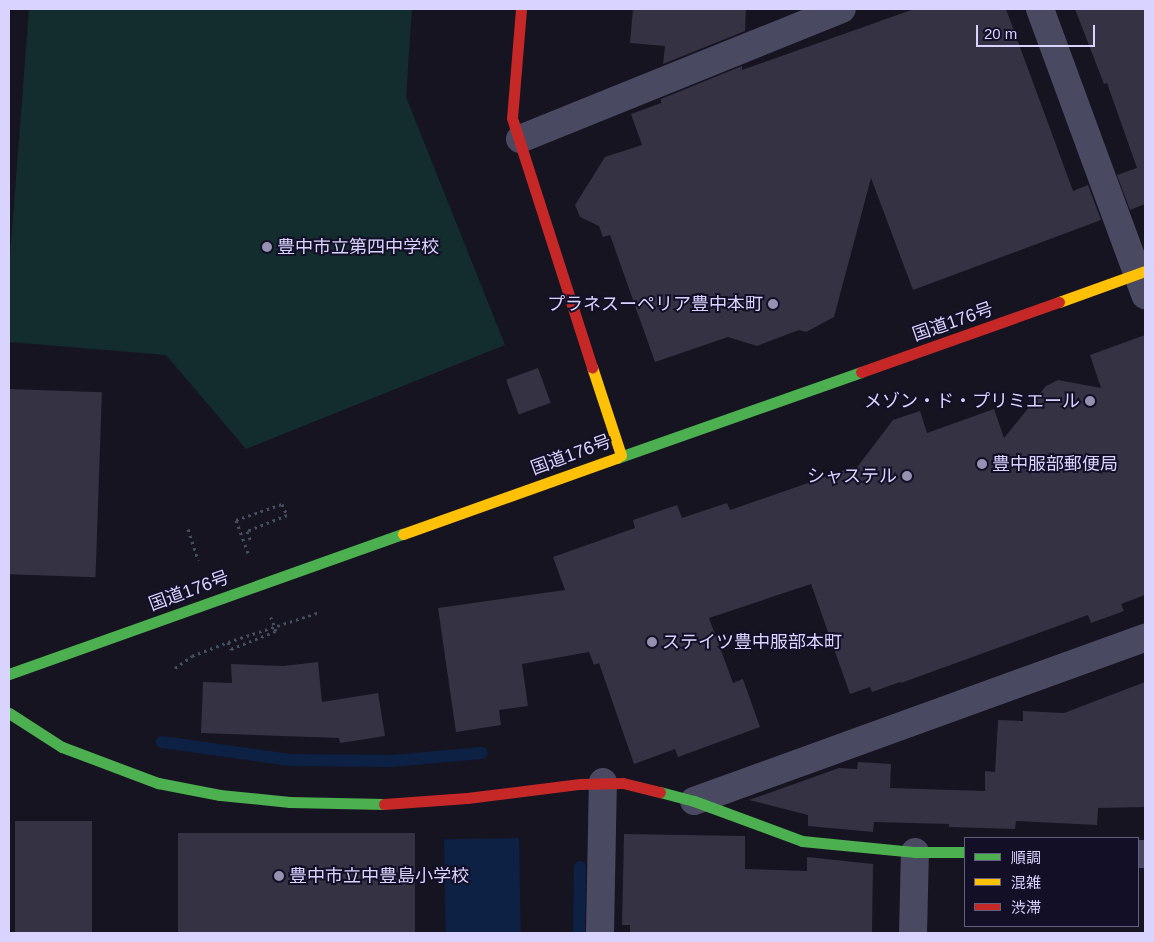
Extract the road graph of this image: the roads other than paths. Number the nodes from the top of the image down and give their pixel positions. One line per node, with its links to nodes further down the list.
1 (521, 9): 4 (main road)
2 (842, 9): 4 (street)
3 (1040, 9): 5 (street)
4 (520, 140): 6 (main road)
5 (1143, 280): 6 (main road, 国道176号)
6 (621, 455): 8 (main road, 国道176号)
7 (1145, 638): 11 (street)
8 (9, 674)
9 (9, 713): 10 (main road)
10 (603, 782): 11 (main road); 14 (street)
11 (694, 801): 12 (main road)
12 (915, 852): 13 (main road); 15 (street)
13 (964, 852)
14 (600, 933)
15 (913, 933)

